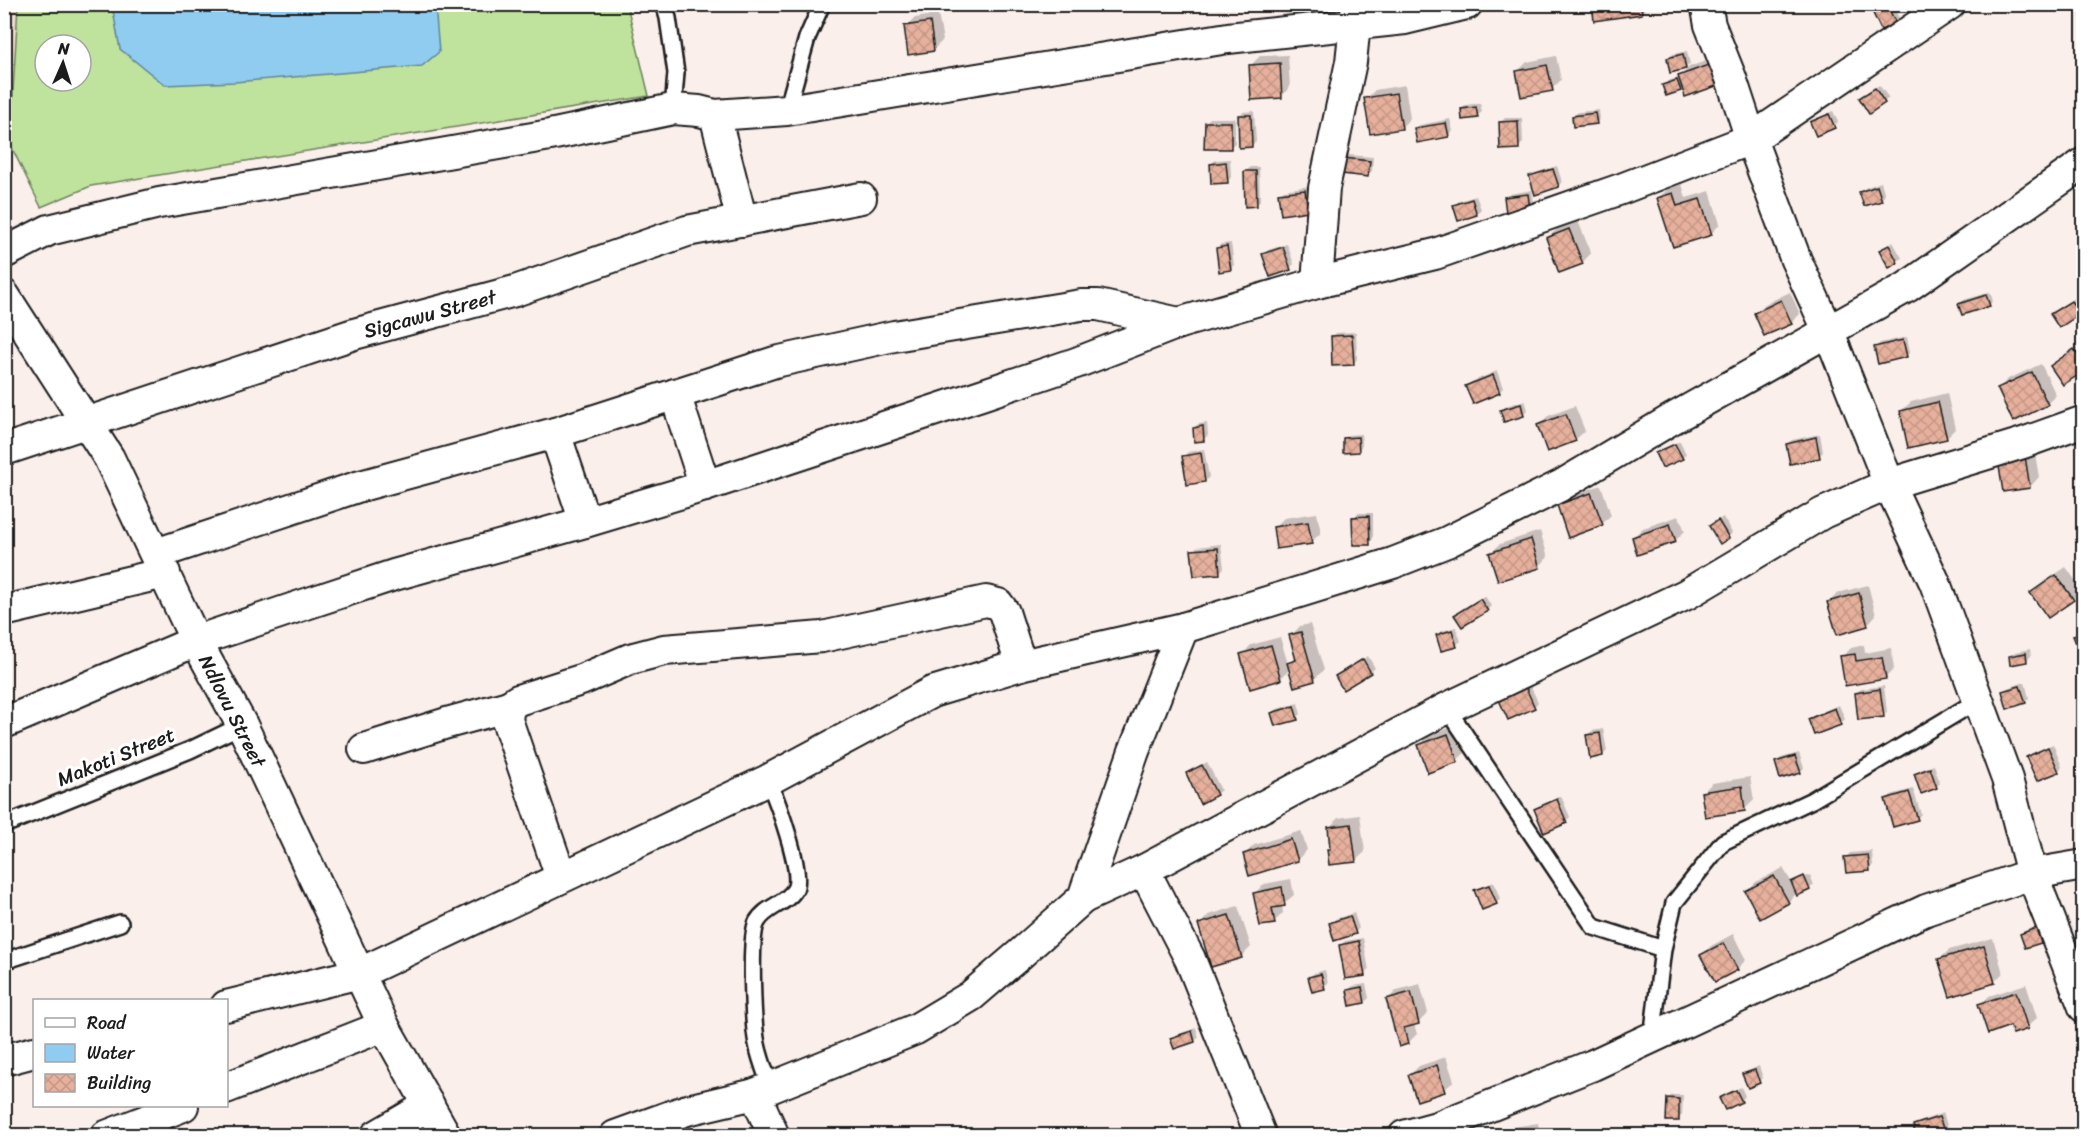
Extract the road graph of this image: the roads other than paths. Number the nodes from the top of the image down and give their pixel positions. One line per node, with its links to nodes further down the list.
1 (664, 4): 7 (lane)
2 (822, 4): 8 (lane)
3 (1467, 4): 6 (street)
4 (1706, 4): 10 (street)
5 (1950, 4): 10 (street)
6 (1356, 14): 8 (street); 15 (street)
7 (673, 109): 9 (street); 14 (street)
8 (787, 110): 9 (street)
9 (715, 115): 13 (street)
10 (1751, 139): 15 (street); 18 (street)
11 (2084, 163): 18 (street)
12 (861, 198): 13 (street, Sigcawu Street)
13 (742, 221): 21 (street, Sigcawu Street)
14 (4, 254)
15 (1317, 283): 17 (street)
16 (4, 295): 21 (street, Ndlovu Street)
17 (1179, 323): 19 (street); 25 (street)
18 (1828, 330): 24 (street); 29 (street)
19 (675, 394): 22 (street); 25 (street)
20 (2084, 421): 24 (street)
21 (88, 422): 23 (street, Sigcawu Street); 27 (street, Ndlovu Street)
22 (555, 433): 26 (street); 27 (street)
23 (4, 450)
24 (1889, 484): 32 (street); 34 (street)
25 (705, 486): 26 (street)
26 (585, 522): 30 (street)
27 (160, 564): 28 (street); 30 (street, Ndlovu Street)
28 (4, 610)
29 (1183, 628): 31 (street); 44 (street)
30 (195, 640): 35 (street); 36 (street, Ndlovu Street)
31 (1021, 665): 33 (street); 38 (street)
32 (1977, 701): 42 (street); 46 (lane)
33 (509, 706): 37 (street); 43 (street)
34 (1447, 708): 41 (street); 46 (lane)
35 (4, 723)
36 (242, 725): 39 (lane, Makoti Street); 48 (street, Ndlovu Street)
37 (364, 749)
38 (768, 780): 43 (street); 56 (lane)
39 (4, 825)
40 (2084, 865): 42 (street)
41 (1144, 870): 44 (street); 64 (street)
42 (2032, 874): 50 (street); 52 (street)
43 (561, 877): 48 (street)
44 (1083, 898): 56 (street)
45 (120, 923): 47 (lane)
46 (1663, 949): 52 (lane)
47 (4, 961)
48 (360, 973): 49 (street); 51 (street, Ndlovu Street)
49 (228, 1006)
50 (2084, 1007)
51 (384, 1026): 55 (street); 57 (street, Ndlovu Street)
52 (1652, 1038): 65 (street)
53 (33, 1052): 54 (street)
54 (4, 1060)
55 (228, 1087)
56 (763, 1091): 62 (street); 63 (street)
57 (429, 1105): 60 (street); 61 (street, Ndlovu Street)
58 (180, 1107): 59 (street)
59 (106, 1136)
60 (376, 1136)
61 (446, 1136)
62 (615, 1136)
63 (774, 1136)
64 (1262, 1136)
65 (1404, 1136)

